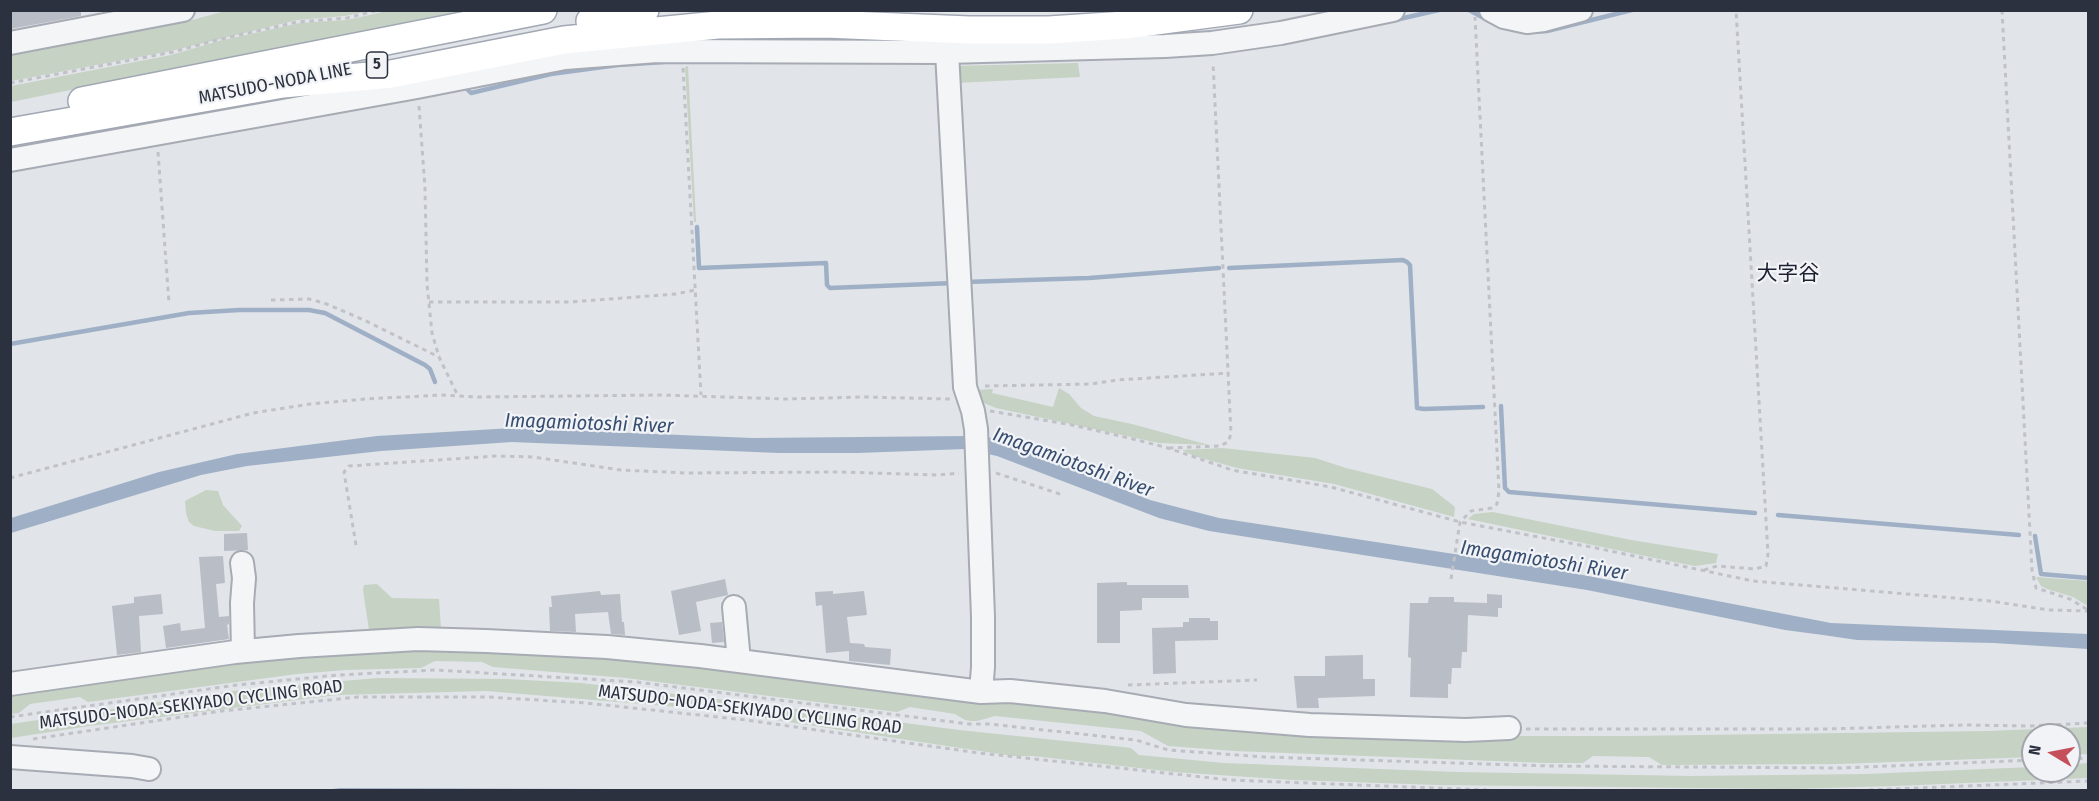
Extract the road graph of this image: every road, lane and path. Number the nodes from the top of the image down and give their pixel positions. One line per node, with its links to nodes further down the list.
1 (183, 10): 12 (street)
2 (378, 10): 16 (path)
3 (543, 10): 19 (main road, MATSUDO-NODA LINE / 5)
4 (645, 10): 17 (main road, MATSUDO-NODA LINE / 5)
5 (1239, 10): 17 (main road)
6 (1394, 10): 14 (street)
7 (1581, 10): 10 (street)
8 (1736, 10): 39 (path)
9 (2002, 10): 42 (path)
10 (1483, 15): 36 (path)
11 (840, 28): 14 (street); 18 (street)
12 (10, 43)
13 (1213, 57): 28 (path)
14 (947, 59): 31 (street)
15 (683, 66): 23 (path)
16 (10, 83)
17 (283, 84): 20 (main road, MATSUDO-NODA LINE / 5)
18 (417, 87): 21 (street); 25 (path)
19 (10, 115)
20 (10, 132)
21 (157, 132): 22 (street); 26 (path)
22 (10, 160)
23 (695, 290): 25 (path); 29 (path)
24 (271, 300): 27 (path)
25 (429, 302): 27 (path)
26 (169, 303)
27 (439, 357): 30 (path)
28 (1229, 373): 31 (path); 32 (path)
29 (701, 395): 30 (path); 31 (path)
30 (458, 396): 34 (path)
31 (971, 407): 32 (path); 33 (street)
32 (1168, 448): 36 (path)
33 (978, 465): 35 (path); 37 (path); 48 (street)
34 (10, 478)
35 (1063, 495)
36 (1460, 522): 39 (path); 40 (path)
37 (356, 546)
38 (242, 562): 43 (street)
39 (1702, 570): 42 (path)
40 (1451, 577)
41 (734, 607): 44 (street)
42 (2088, 611)
43 (243, 651): 44 (street); 46 (street)
44 (739, 661): 48 (street)
45 (1257, 680): 47 (path)
46 (10, 684)
47 (1126, 685)
48 (981, 692): 51 (street)
49 (10, 717): 54 (path)
50 (2088, 723): 51 (path)
51 (1509, 729)
52 (33, 739): 57 (path, MATSUDO-NODA-SEKIYADO CYCLING ROAD)
53 (10, 758): 55 (street)
54 (2021, 760)
55 (149, 769)
56 (2088, 781): 58 (path)
57 (1487, 790)
58 (1869, 790)

